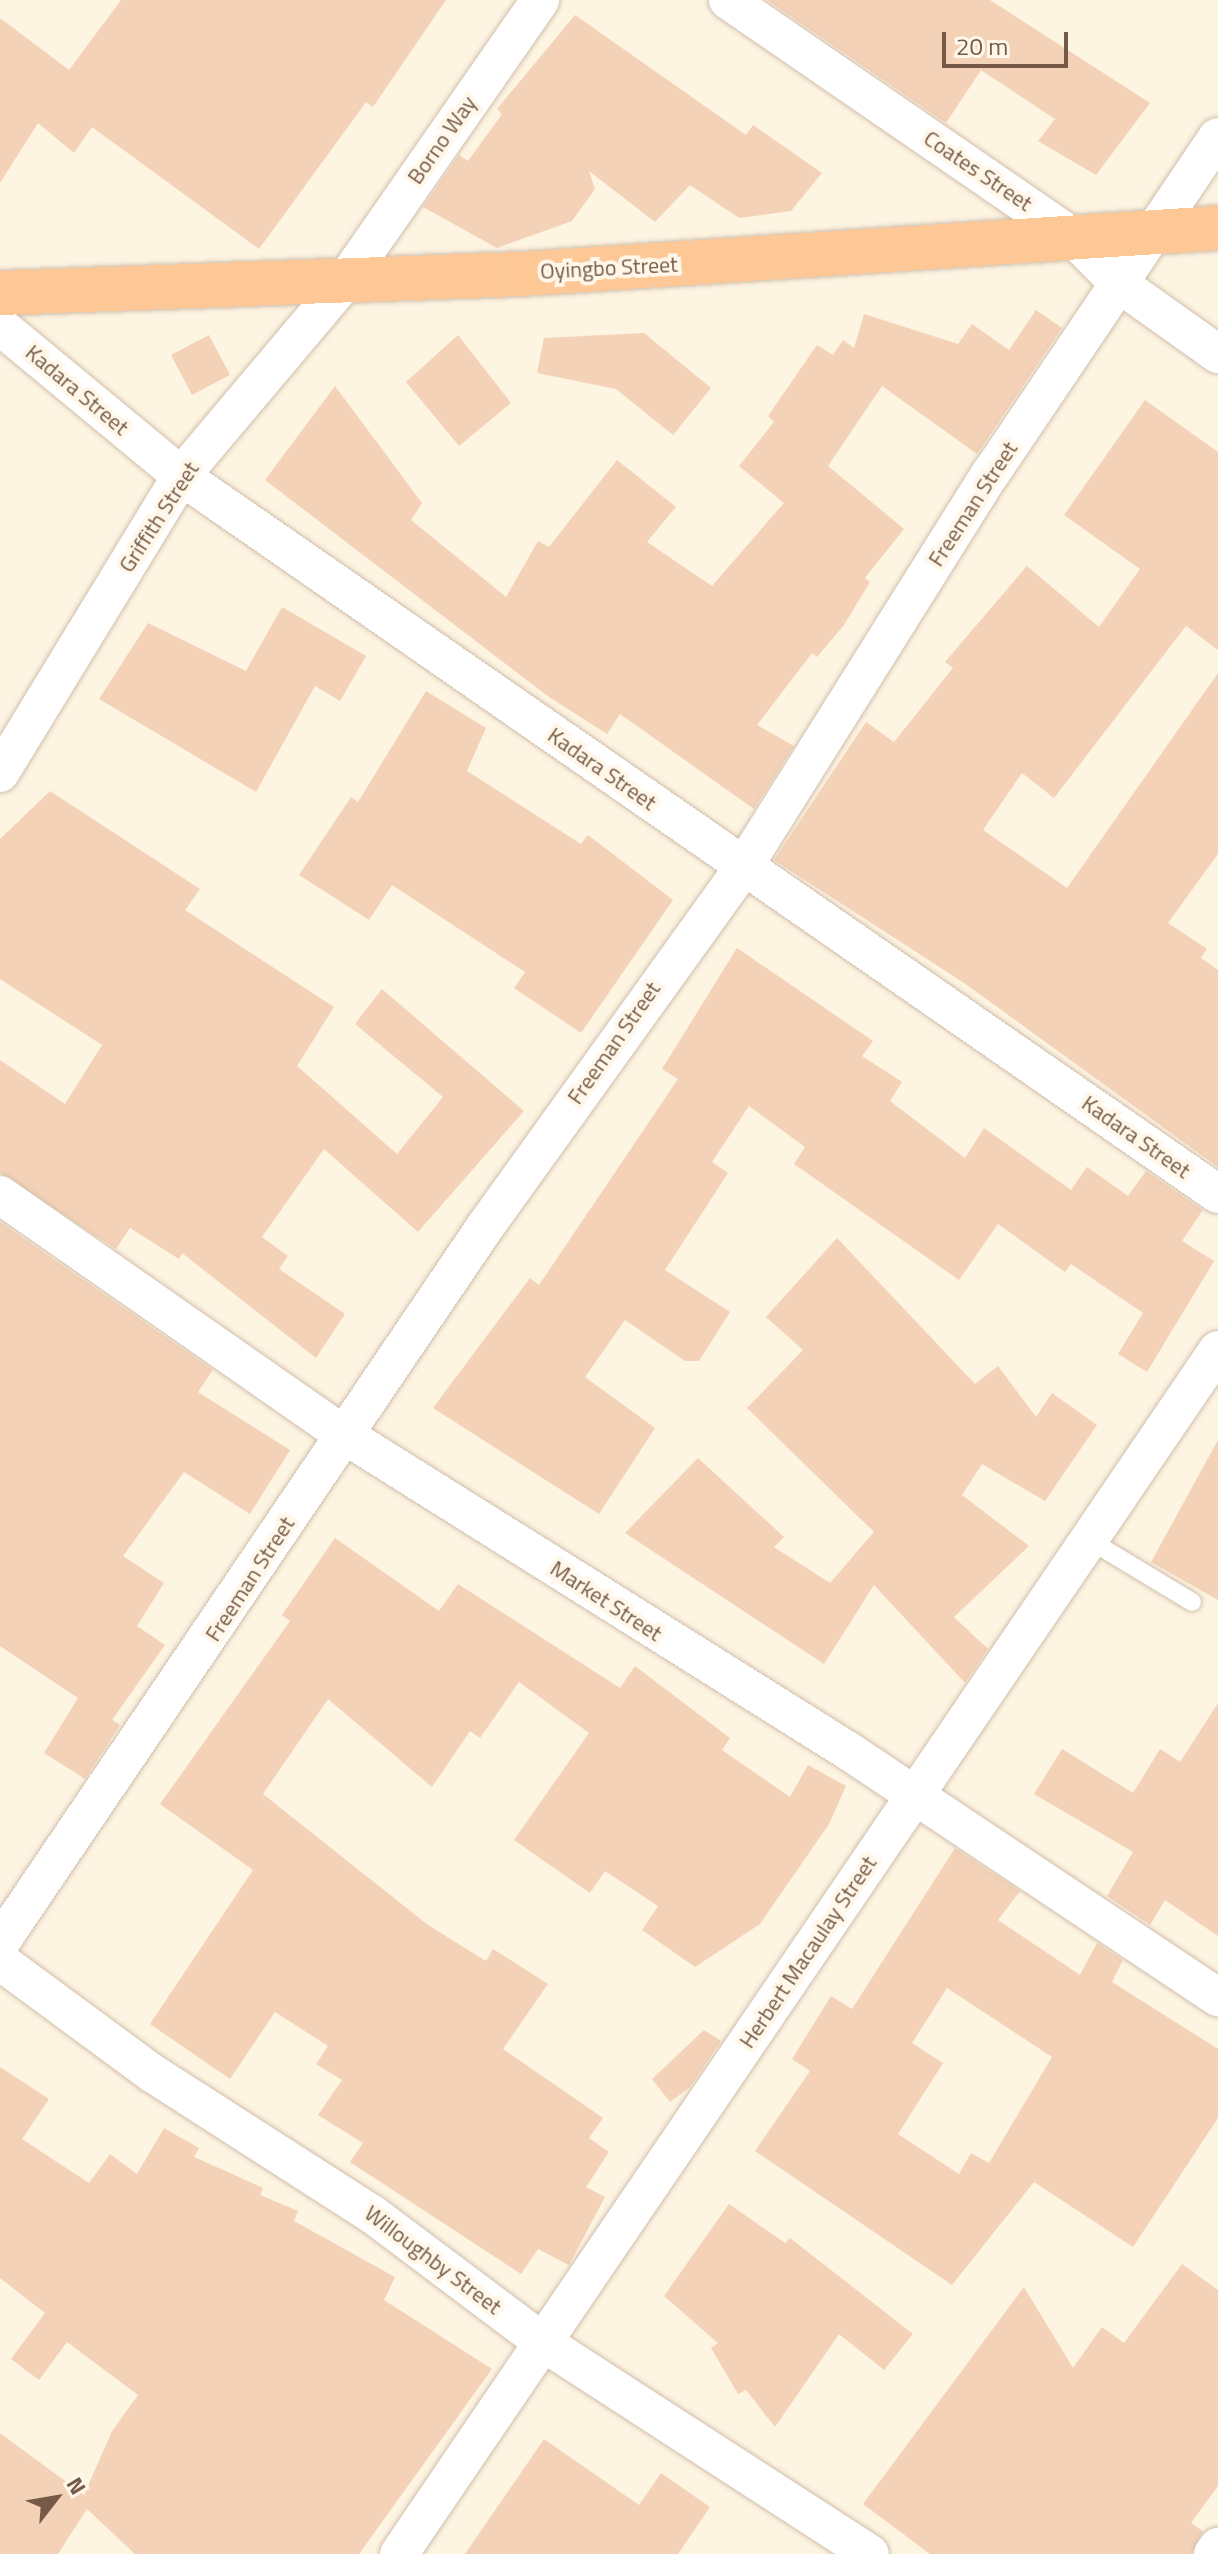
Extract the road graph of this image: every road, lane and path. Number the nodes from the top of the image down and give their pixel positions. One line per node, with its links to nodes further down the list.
1 (540, 0): 7 (street, Borno Way)
2 (728, 0): 6 (street, Coates Street)
3 (1218, 137): 5 (street, Freeman Street)
4 (1218, 228): 5 (highway, Oyingbo Street)
5 (1153, 230): 6 (highway, Oyingbo Street); 8 (street, Freeman Street)
6 (1073, 237): 7 (highway, Oyingbo Street); 8 (street, Coates Street)
7 (345, 281): 9 (highway, Oyingbo Street); 12 (street, Griffith Street)
8 (1118, 283): 11 (street, Coates Street); 14 (street, Freeman Street)
9 (0, 293)
10 (0, 326): 12 (street, Kadara Street)
11 (1218, 354)
12 (181, 476): 13 (street, Griffith Street); 14 (street, Kadara Street)
13 (0, 773)
14 (744, 866): 15 (street, Kadara Street); 18 (street, Freeman Street)
15 (1218, 1194)
16 (0, 1195): 18 (street, Market Street)
17 (1218, 1350): 19 (street, Herbert Macaulay Street)
18 (343, 1434): 21 (street, Market Street); 22 (street, Freeman Street)
19 (1091, 1541): 20 (lane); 21 (street, Herbert Macaulay Street)
20 (1192, 1602)
21 (914, 1794): 24 (street, Market Street); 25 (street, Herbert Macaulay Street)
22 (0, 1943)
23 (0, 1961): 25 (street, Willoughby Street)
24 (1218, 1997)
25 (544, 2343): 27 (street, Herbert Macaulay Street); 28 (street, Willoughby Street)
26 (1218, 2547): 29 (street)
27 (399, 2554)
28 (870, 2554)
29 (1213, 2554)

